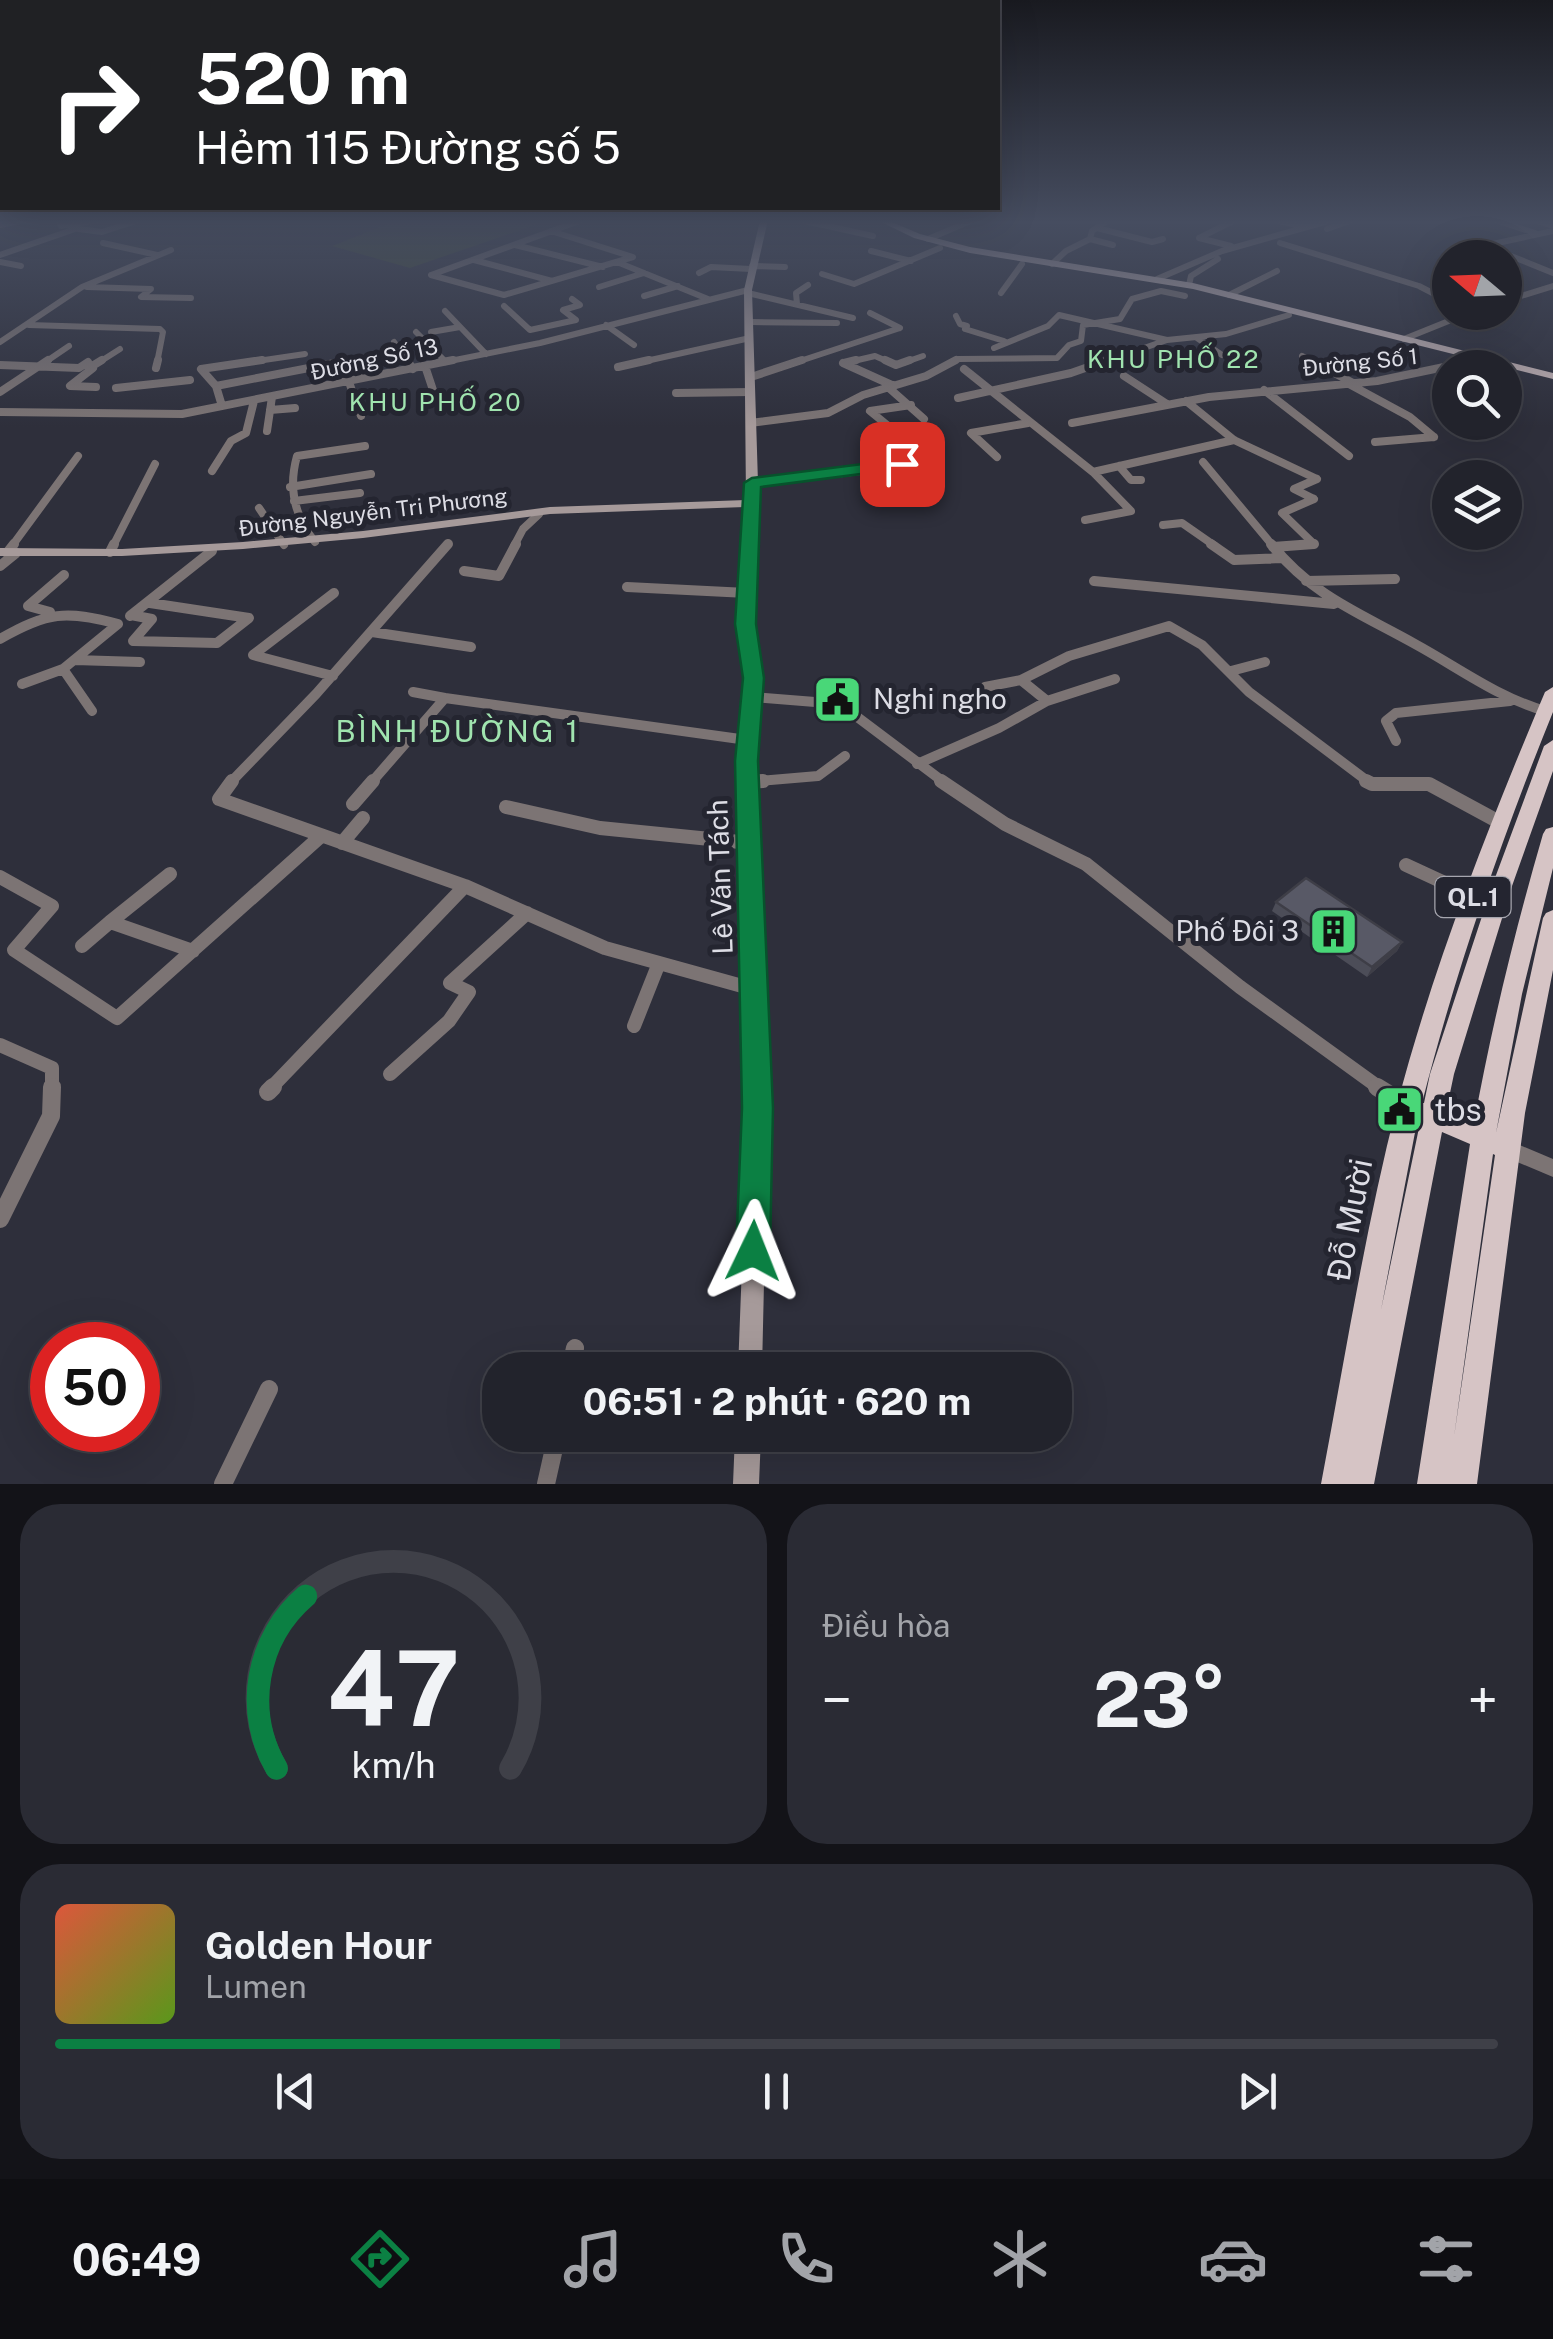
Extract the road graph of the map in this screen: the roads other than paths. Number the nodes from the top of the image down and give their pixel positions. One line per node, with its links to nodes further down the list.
1 (79, 289): 33 (street)
2 (151, 289): 18 (street)
3 (482, 289): 4 (street)
4 (526, 289)
5 (667, 289): 17 (street)
6 (686, 289): 20 (street)
7 (801, 289): 21 (street)
8 (1004, 289): 14 (street)
9 (1166, 289): 15 (main road)
10 (1179, 289): 15 (main road)
11 (1188, 289): 15 (street)
12 (1240, 289): 16 (street)
13 (748, 291): 20 (street, Đường Số 13); 21 (street); 30 (main road, Lê Văn Tách)
14 (1001, 293)
15 (1187, 293): 16 (main road); 26 (main road); 32 (street)
16 (1228, 295): 44 (main road)
17 (644, 296)
18 (191, 298)
19 (572, 299): 35 (street)
20 (708, 299): 27 (street, Đường Số 13)
21 (797, 304): 29 (street)
22 (504, 306): 35 (street)
23 (642, 308): 27 (street)
24 (445, 310): 36 (street)
25 (870, 312): 54 (street)
26 (1288, 315): 42 (street); 53 (main road)
27 (616, 316): 34 (street, Đường Số 13)
28 (956, 316): 47 (street)
29 (853, 318)
30 (750, 322): 31 (street); 43 (main road, Lê Văn Tách)
31 (836, 323)
32 (1089, 324): 45 (street); 47 (street); 81 (street)
33 (30, 325): 46 (street); 67 (street)
34 (606, 325): 41 (street, Đường Số 13); 48 (street)
35 (551, 326): 41 (street)
36 (460, 327): 39 (street); 56 (street)
37 (1432, 328): 44 (street)
38 (416, 332): 60 (street)
39 (432, 332)
40 (509, 336): 50 (street)
41 (564, 336): 50 (street, Đường Số 13)
42 (1196, 337): 45 (street); 57 (street)
43 (750, 338): 66 (street); 73 (main road, Lê Văn Tách)
44 (1404, 339): 75 (main road)
45 (1167, 340): 87 (street)
46 (1, 341)
47 (1008, 341): 51 (street)
48 (634, 345)
49 (69, 346): 63 (street)
50 (518, 347): 56 (street, Đường Số 13)
51 (994, 348)
52 (120, 349): 64 (street)
53 (1432, 351)
54 (826, 353): 61 (street); 73 (street)
55 (305, 354): 68 (street)
56 (486, 354): 60 (street, Đường Số 13)
57 (1222, 355)
58 (923, 356): 61 (street)
59 (1302, 356): 77 (street)
60 (446, 362): 65 (street, Đường Số 13)
61 (844, 363): 81 (street)
62 (0, 365): 63 (street)
63 (40, 366): 64 (street); 85 (street)
64 (86, 366): 80 (street)
65 (425, 366): 69 (street, Đường Số 13); 83 (street)
66 (618, 367)
67 (156, 368)
68 (201, 369): 78 (street); 82 (street)
69 (413, 369): 76 (street, Đường Số 13); 78 (street)
70 (964, 369): 87 (street)
71 (1432, 369): 77 (street, Đường Số 1)
72 (1522, 372): 75 (main road)
73 (750, 376): 86 (main road, Lê Văn Tách)
74 (1124, 376): 94 (street)
75 (1553, 378)
76 (349, 382): 89 (street, Đường Số 13); 100 (street)
77 (1351, 384): 79 (street, Đường Số 1); 107 (street)
78 (216, 386): 95 (street)
79 (1307, 386): 84 (street, Đường Số 1); 91 (street)
80 (96, 387)
81 (893, 387): 96 (street); 102 (street)
82 (116, 388)
83 (433, 390)
84 (1264, 390): 93 (street, Đường Số 1); 110 (street)
85 (0, 392)
86 (751, 392): 88 (street); 102 (main road, Lê Văn Tách)
87 (992, 392): 90 (street); 103 (street)
88 (676, 393)
89 (272, 398): 92 (street, Đường Số 13); 98 (street)
90 (958, 398)
91 (1318, 399)
92 (254, 401): 95 (street, Đường Số 13); 115 (street)
93 (1186, 401): 94 (street, Đường Số 1); 106 (street)
94 (1168, 404): 104 (street, Đường Số 1)
95 (222, 406): 99 (street, Đường Số 13)
96 (911, 406): 101 (street); 119 (street)
97 (295, 408): 98 (street)
98 (270, 410): 105 (street)
99 (0, 412)
100 (361, 416)
101 (924, 419)
102 (750, 422): 119 (main road, Lê Văn Tách)
103 (1028, 423): 111 (street); 116 (street)
104 (1072, 423)
105 (267, 431)
106 (1234, 440): 114 (street); 131 (street)
107 (1376, 442)
108 (365, 446): 120 (street)
109 (78, 456): 134 (street)
110 (1349, 456)
111 (997, 457)
112 (1203, 462): 131 (street)
113 (156, 464): 133 (street)
114 (1120, 466): 116 (street); 118 (street)
115 (212, 470)
116 (1093, 472): 126 (street)
117 (371, 474): 120 (street)
118 (1141, 480)
119 (752, 483): 123 (main road, Lê Văn Tách)
120 (290, 487): 122 (street)
121 (360, 493): 122 (street)
122 (294, 501): 128 (street)
123 (750, 503): 125 (main road, Đường Nguyễn Tri Phương); 143 (main road, Lê Văn Tách)
124 (259, 508): 130 (street)
125 (539, 514): 128 (main road, Đường Nguyễn Tri Phương); 137 (street)
126 (1085, 520)
127 (1163, 525): 135 (street)
128 (315, 542): 130 (main road, Đường Nguyễn Tri Phương)
129 (448, 544): 150 (street)
130 (284, 545): 132 (main road, Đường Nguyễn Tri Phương)
131 (1273, 548): 135 (street)
132 (212, 550): 133 (main road, Đường Nguyễn Tri Phương); 145 (street)
133 (110, 552): 134 (main road, Đường Nguyễn Tri Phương)
134 (8, 553): 136 (street)
135 (1281, 558): 141 (street)
136 (0, 566)
137 (464, 571)
138 (64, 576): 147 (street)
139 (1395, 579): 141 (street)
140 (1094, 581): 146 (street)
141 (1306, 581): 146 (street)
142 (627, 587): 143 (street)
143 (746, 593): 164 (main road, Lê Văn Tách)
144 (334, 594): 158 (street)
145 (150, 603): 148 (street); 148 (street)
146 (1338, 605): 167 (street)
147 (50, 612): 149 (street); 151 (street)
148 (131, 615): 149 (street)
149 (118, 624): 153 (street)
150 (372, 632): 152 (street); 158 (street)
151 (0, 639)
152 (471, 647)
153 (75, 660): 154 (street); 156 (street)
154 (140, 662)
155 (1265, 662): 157 (street)
156 (64, 668): 161 (street); 169 (street)
157 (1231, 671): 160 (street); 179 (street)
158 (333, 676): 181 (street)
159 (1116, 678): 166 (street)
160 (1021, 680): 162 (street); 166 (street)
161 (22, 684)
162 (985, 687)
163 (414, 692): 165 (street)
164 (753, 697): 170 (main road, Lê Văn Tách); 174 (street)
165 (445, 698): 170 (street); 176 (street)
166 (1047, 701): 174 (street)
167 (1510, 701): 168 (street); 171 (street)
168 (1549, 701): 179 (highway, Đỗ Mười / QL.1)
169 (92, 711)
170 (747, 740): 175 (main road, Lê Văn Tách)
171 (1396, 741)
172 (1553, 746): 200 (highway, Đỗ Mười / QL.1)
173 (845, 756): 175 (street)
174 (917, 764): 200 (street)
175 (747, 782): 183 (main road, Lê Văn Tách)
176 (353, 804)
177 (506, 807): 183 (street)
178 (363, 818): 182 (street)
179 (1501, 822): 188 (highway, Đỗ Mười / QL.1)
180 (1553, 834): 201 (highway, QL.1)
181 (320, 836): 182 (street); 193 (street)
182 (342, 843): 187 (street)
183 (750, 843): 195 (main road, Lê Văn Tách)
184 (1406, 866): 188 (street)
185 (170, 874): 191 (street)
186 (0, 878): 193 (street)
187 (465, 886): 189 (street); 199 (street)
188 (1474, 896): 200 (highway, Đỗ Mười / QL.1)
189 (527, 913): 194 (street); 198 (street)
190 (1553, 918): 202 (highway)
191 (110, 922): 192 (street); 193 (street)
192 (82, 946)
193 (193, 951)
194 (659, 963): 195 (street); 196 (street)
195 (753, 989): 207 (main road, Lê Văn Tách)
196 (634, 1026)
197 (0, 1045): 204 (street)
198 (390, 1074)
199 (268, 1092)
200 (1421, 1112): 201 (highway); 214 (highway, Đỗ Mười / QL.1); 215 (highway, Đỗ Mười / QL.1)
201 (1483, 1139): 202 (highway); 216 (highway, QL.1)
202 (1510, 1150): 203 (street); 217 (highway)
203 (1553, 1168)
204 (0, 1219)
205 (575, 1348): 206 (street)
206 (574, 1352)
207 (751, 1352)
208 (269, 1389): 211 (street)
209 (553, 1452): 212 (street)
210 (747, 1452): 213 (main road)
211 (223, 1484)
212 (546, 1484)
213 (746, 1484)
214 (1336, 1484)
215 (1359, 1484)
216 (1432, 1484)
217 (1462, 1484)

